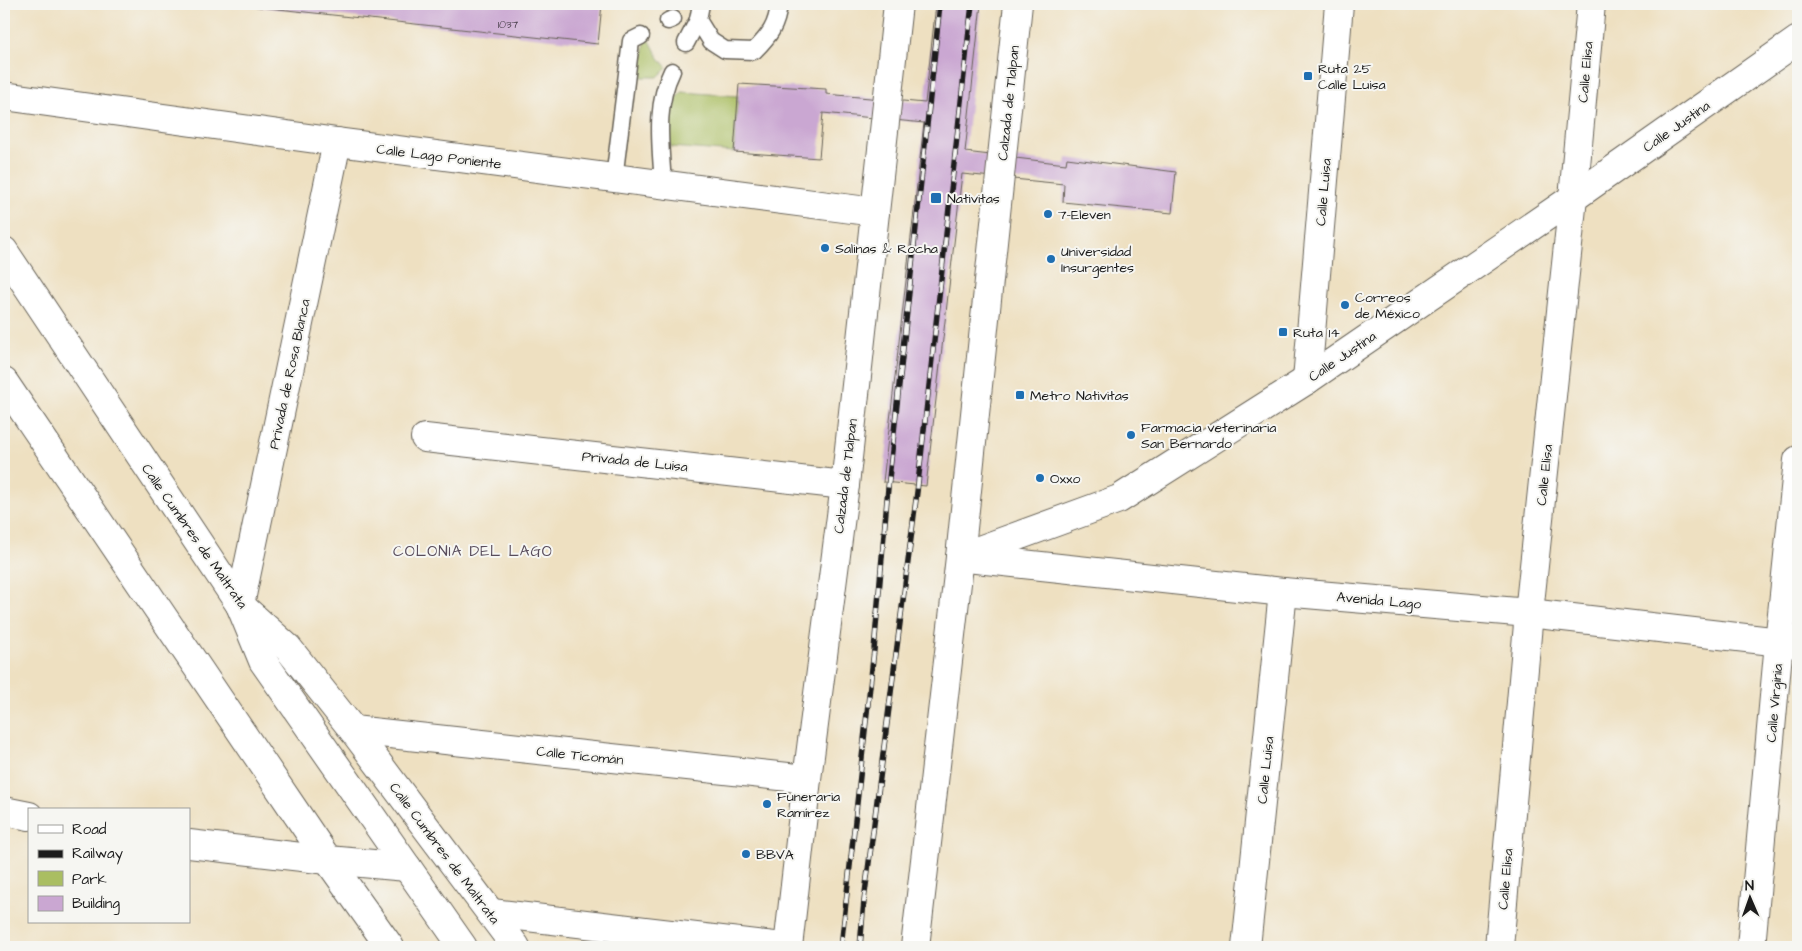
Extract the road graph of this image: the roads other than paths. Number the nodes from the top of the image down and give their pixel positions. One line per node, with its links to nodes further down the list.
1 (701, 4): 7 (lane)
2 (779, 4): 7 (lane)
3 (898, 4): 17 (main road, Calzada de Tlalpan)
4 (1018, 4): 24 (main road, Calzada de Tlalpan)
5 (1339, 4): 19 (main road, Calle Luisa)
6 (1591, 4): 16 (main road, Calle Elisa)
7 (698, 20): 10 (lane)
8 (641, 36): 14 (lane)
9 (1798, 40): 16 (main road, Calle Justina)
10 (686, 43)
11 (672, 71): 15 (lane)
12 (4, 96): 13 (main road, Calle Lago Poniente)
13 (337, 142): 14 (main road, Calle Lago Poniente); 26 (main road, Privada de Rosa Blanca)
14 (614, 178): 15 (main road, Calle Lago Poniente)
15 (663, 185): 17 (main road, Calle Lago Poniente)
16 (1573, 198): 19 (main road, Calle Justina); 27 (main road, Calle Elisa)
17 (875, 212): 23 (main road, Calzada de Tlalpan)
18 (4, 251): 26 (main road, Calle Cumbres de Maltrata)
19 (1307, 380): 24 (main road, Calle Justina)
20 (6, 389): 34 (main road)
21 (425, 438): 23 (main road, Privada de Luisa)
22 (1798, 460): 28 (main road, Calle Virginia)
23 (845, 485): 30 (main road, Calzada de Tlalpan)
24 (960, 557): 25 (main road, Avenida Lago); 42 (main road, Calzada de Tlalpan)
25 (1283, 592): 27 (main road, Avenida Lago); 43 (main road, Calle Luisa)
26 (240, 605): 29 (main road, Calle Cumbres de Maltrata); 35 (main road)
27 (1529, 614): 28 (main road, Avenida Lago); 44 (main road, Calle Elisa)
28 (1789, 643): 45 (main road, Calle Virginia)
29 (353, 730): 30 (main road, Calle Ticomán); 36 (main road, Calle Cumbres de Maltrata)
30 (807, 779): 41 (main road, Calzada de Tlalpan)
31 (4, 811): 32 (main road)
32 (28, 816)
33 (190, 844): 34 (main road)
34 (328, 860): 35 (main road); 37 (main road)
35 (407, 867): 38 (main road)
36 (492, 913): 39 (main road, Calle Cumbres de Maltrata); 40 (main road)
37 (390, 947)
38 (463, 947)
39 (516, 947)
40 (784, 947)
41 (788, 947)
42 (915, 947)
43 (1246, 947)
44 (1499, 947)
45 (1752, 947)

